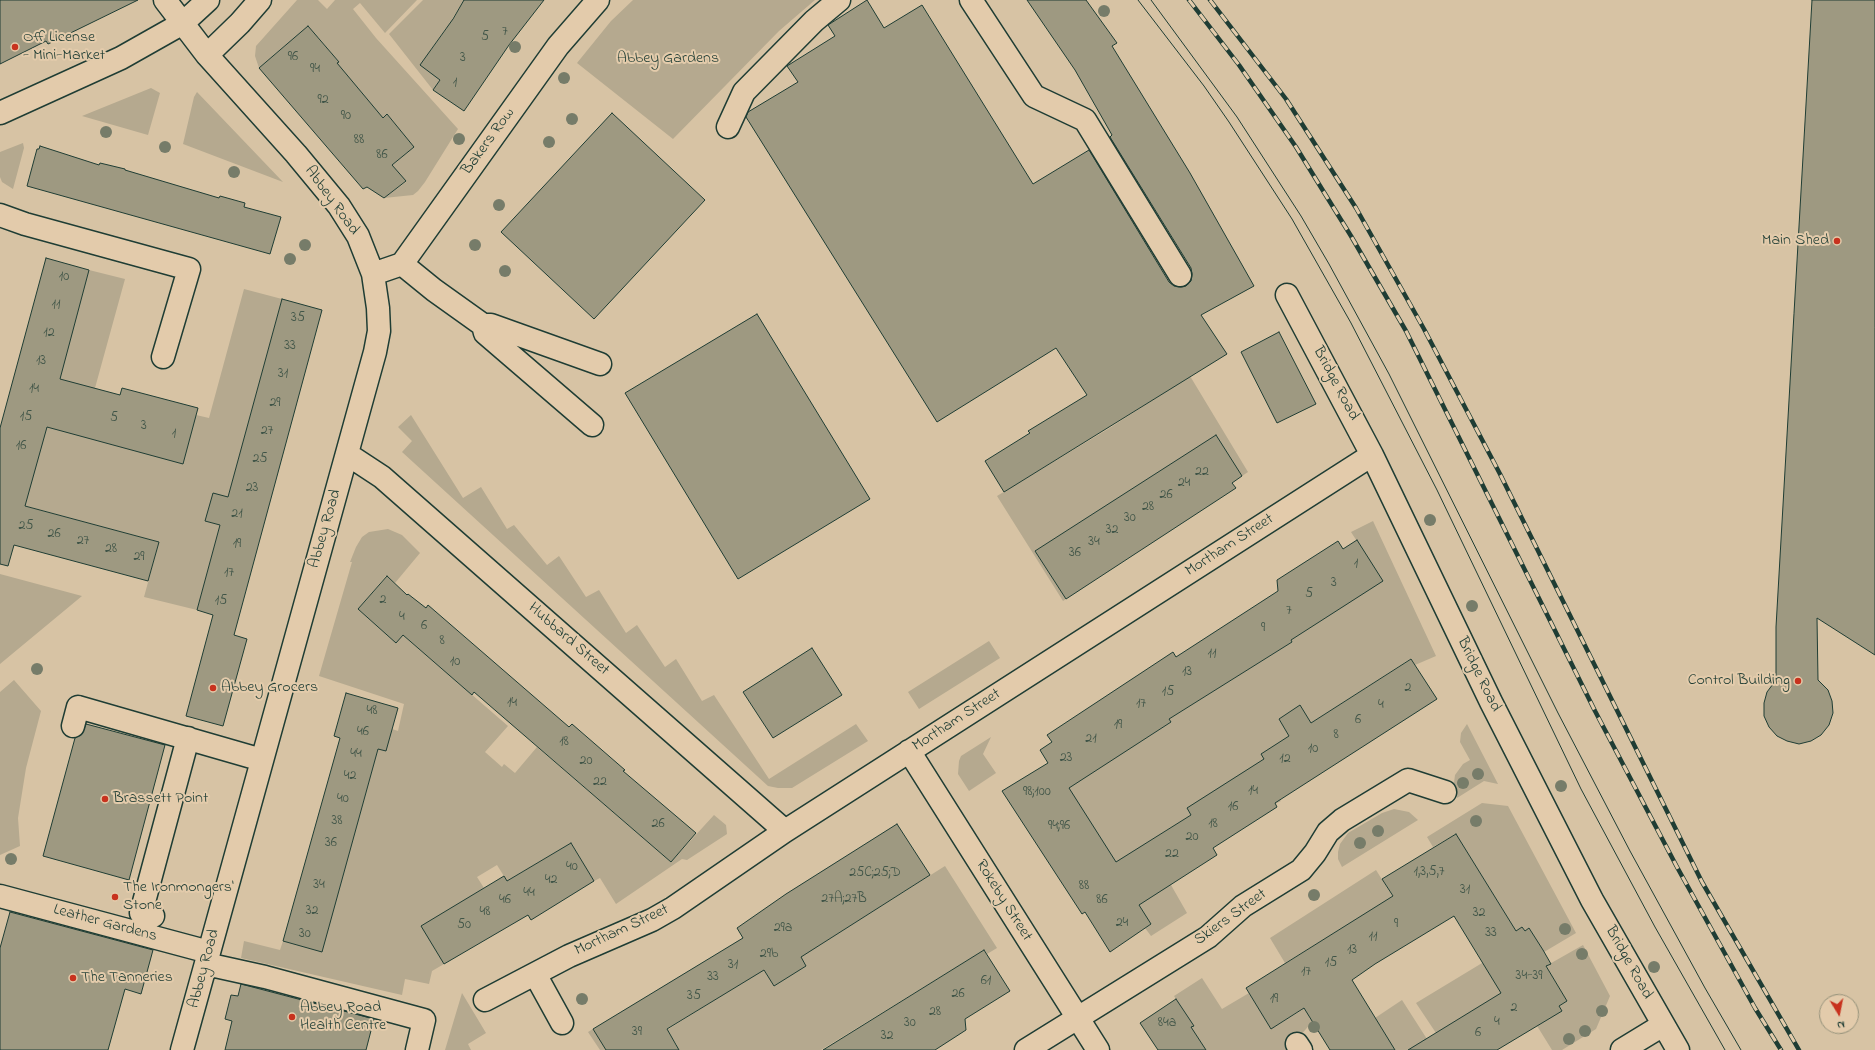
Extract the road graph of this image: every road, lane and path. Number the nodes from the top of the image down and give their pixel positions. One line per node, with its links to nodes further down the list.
1 (165, 0): 7 (street, Abbey Road)
2 (208, 0): 7 (street)
3 (260, 0): 8 (street)
4 (598, 0): 12 (street, Bakers Row)
5 (839, 0): 10 (street)
6 (971, 0): 14 (street)
7 (183, 24): 8 (street, Abbey Road); 9 (street)
8 (207, 55): 13 (street, Abbey Road)
9 (0, 113)
10 (728, 127)
11 (0, 215): 17 (street)
12 (402, 264): 13 (street); 16 (street)
13 (374, 274): 20 (street, Abbey Road)
14 (1180, 275)
15 (1287, 295): 21 (street, Bridge Road)
16 (483, 325): 18 (street); 19 (street)
17 (163, 357)
18 (600, 364)
19 (592, 425)
20 (347, 454): 25 (street, Abbey Road); 27 (street, Hubbard Street)
21 (1372, 455): 24 (street, Mortham Street); 35 (street, Bridge Road)
22 (72, 726): 23 (street)
23 (188, 738): 25 (street); 29 (street)
24 (909, 751): 27 (street, Mortham Street); 33 (street, Rokeby Street)
25 (262, 760): 30 (street, Abbey Road)
26 (1445, 792): 33 (street, Skiers Street)
27 (785, 831): 31 (street, Mortham Street)
28 (0, 896): 30 (street, Leather Gardens)
29 (153, 916)
30 (208, 958): 36 (street, Abbey Road); 37 (street, Leather Gardens)
31 (535, 974): 32 (street, Mortham Street); 34 (street)
32 (485, 1000)
33 (1078, 1018): 38 (street, Skiers Street); 39 (street, Rokeby Street)
34 (562, 1023)
35 (1663, 1025): 40 (street); 41 (street, Bridge Road)
36 (182, 1050)
37 (416, 1050)
38 (1026, 1050)
39 (1098, 1050)
40 (1622, 1050)
41 (1678, 1050)

